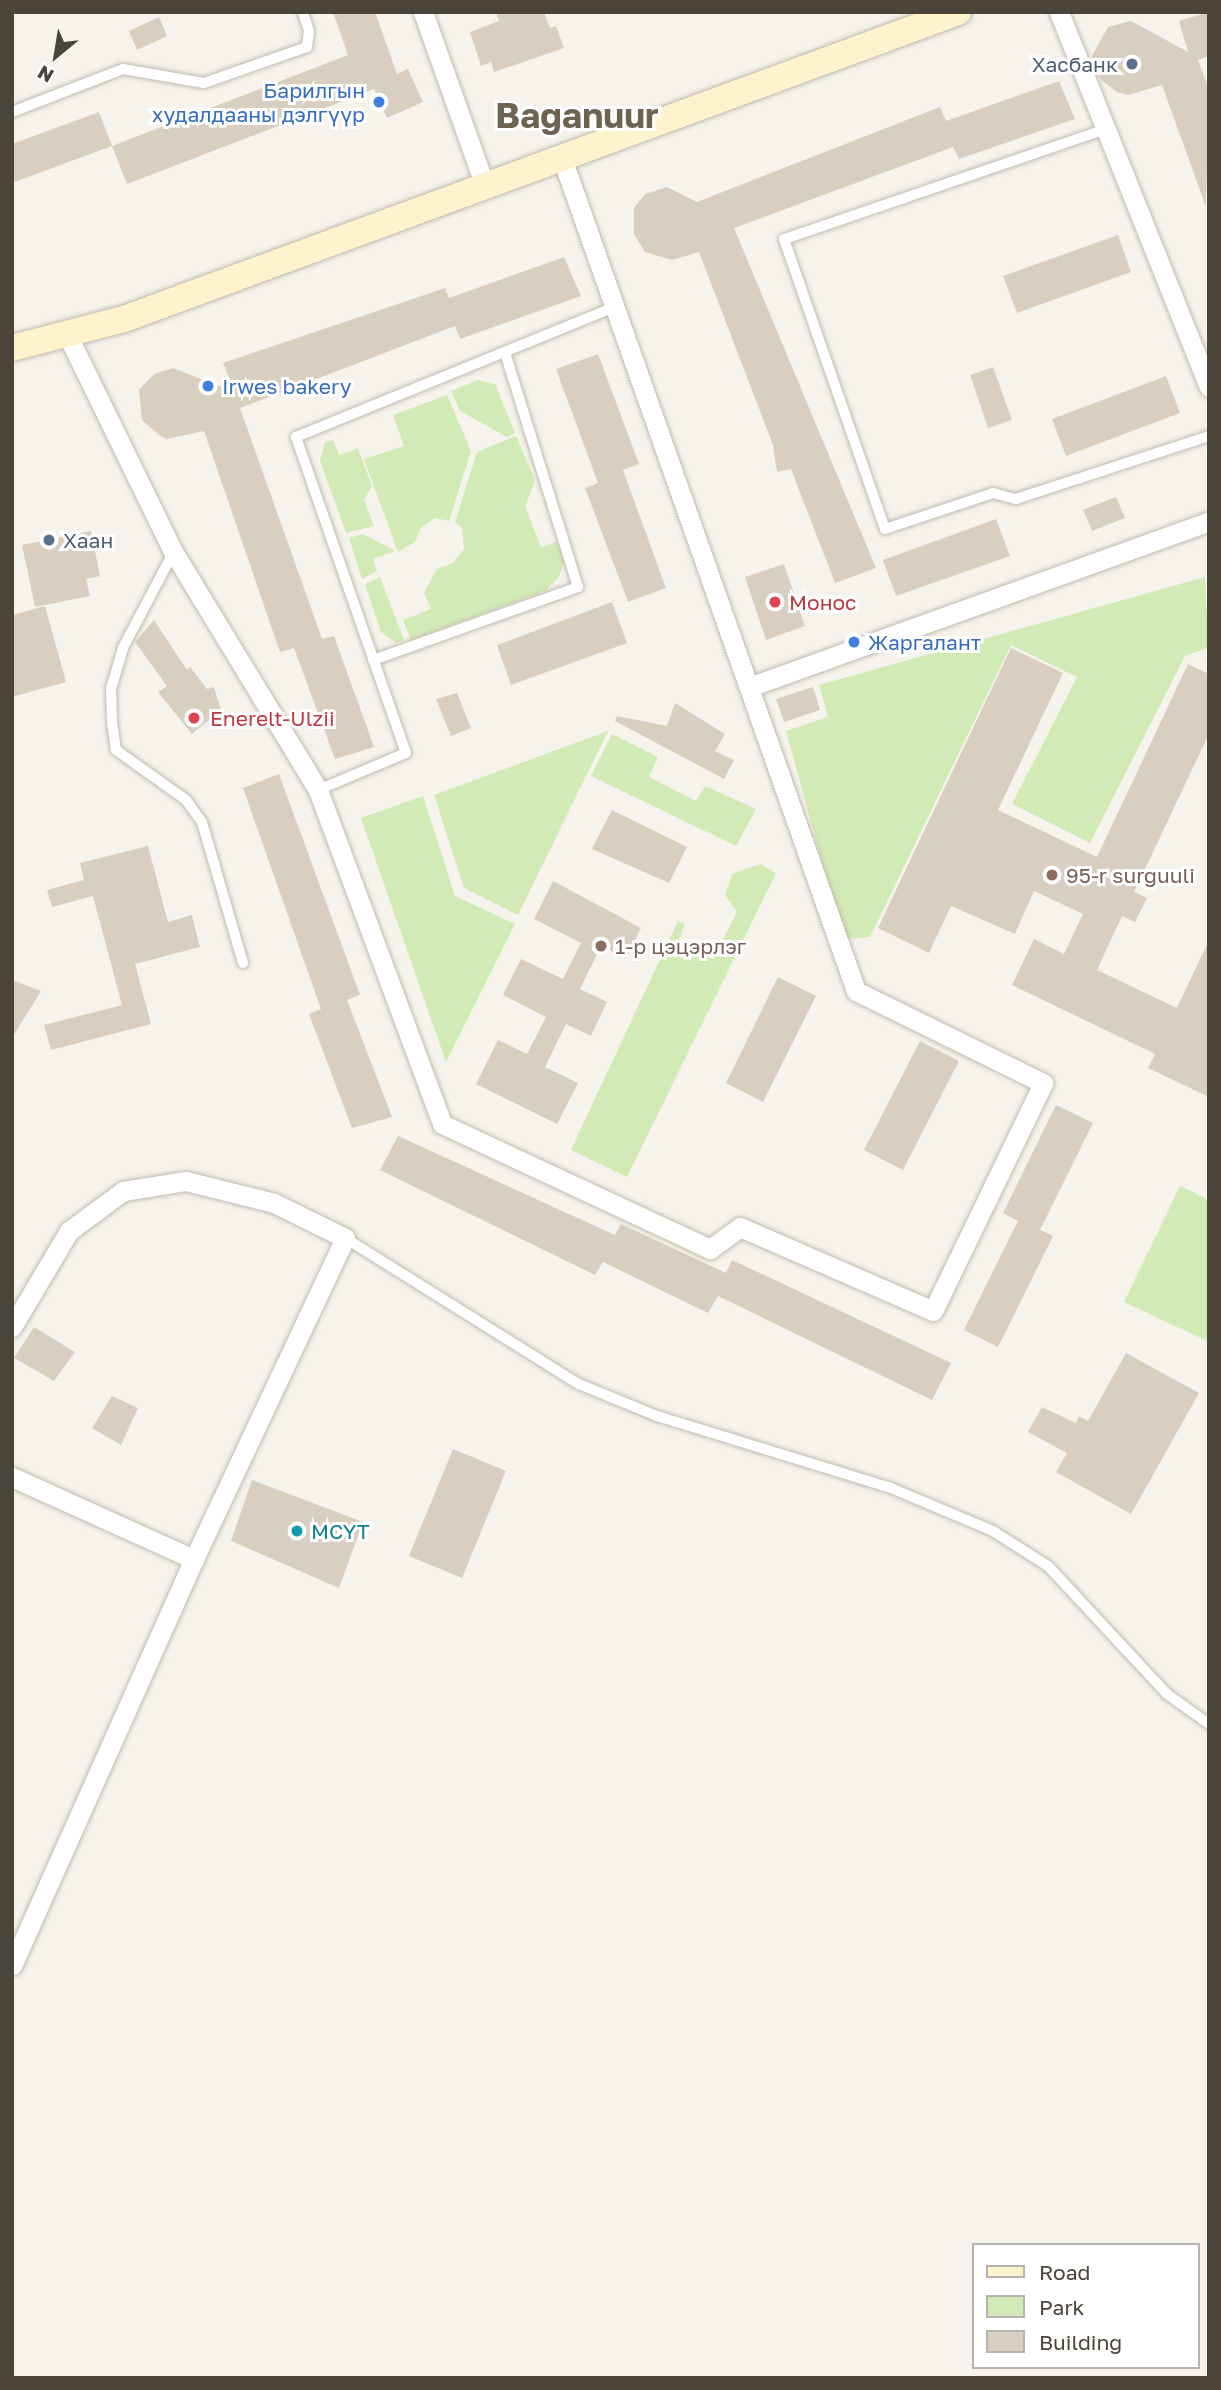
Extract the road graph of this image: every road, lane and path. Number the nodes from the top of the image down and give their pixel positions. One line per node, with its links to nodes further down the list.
1 (303, 12): 5 (lane)
2 (423, 12): 8 (street)
3 (958, 12): 7 (main road)
4 (1059, 12): 6 (street)
5 (12, 112)
6 (1106, 129): 13 (street); 14 (lane)
7 (562, 158): 8 (main road); 9 (street)
8 (485, 186): 10 (main road)
9 (615, 307): 12 (lane); 18 (street)
10 (67, 334): 11 (main road); 16 (street)
11 (12, 348)
12 (505, 352): 17 (lane); 17 (lane)
13 (1209, 387)
14 (1209, 436)
15 (1209, 521): 18 (street)
16 (174, 553): 19 (street); 20 (lane)
17 (373, 660): 19 (lane)
18 (749, 687): 19 (street)
19 (318, 790)
20 (243, 963)
21 (345, 1238): 22 (street); 24 (street); 25 (lane)
22 (12, 1327)
23 (12, 1477): 24 (street)
24 (194, 1559): 26 (street)
25 (1209, 1724)
26 (12, 1965)

